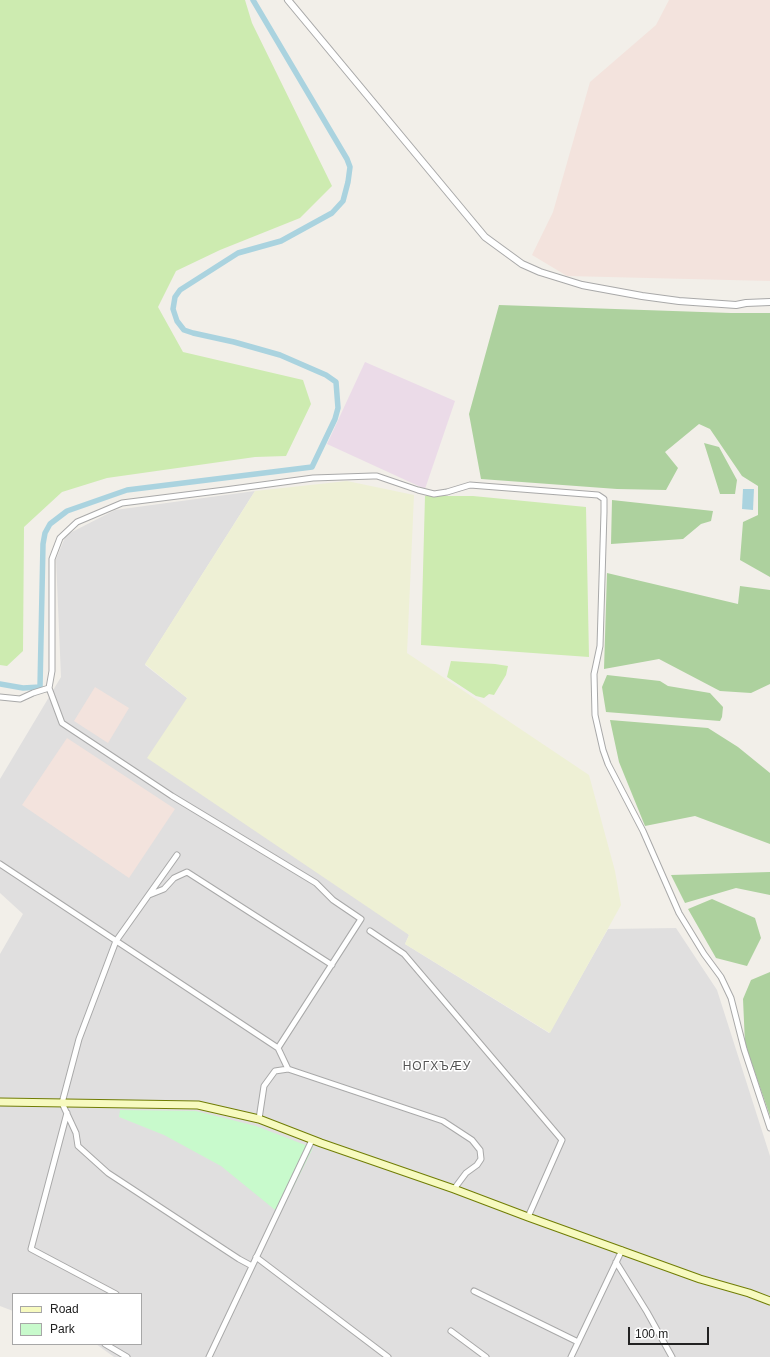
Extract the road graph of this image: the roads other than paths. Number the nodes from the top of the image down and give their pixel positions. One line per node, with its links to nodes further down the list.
1 (288, 0): 2 (street)
2 (770, 302)
3 (49, 688): 4 (street); 10 (street); 17 (street)
4 (0, 697)
5 (177, 855): 7 (street)
6 (0, 864): 9 (street)
7 (148, 896): 9 (street); 10 (street)
8 (370, 931): 20 (street)
9 (116, 941): 11 (street); 14 (street)
10 (332, 965): 11 (street)
11 (278, 1048): 12 (street)
12 (288, 1069): 16 (street); 19 (street)
13 (0, 1102): 14 (main road)
14 (62, 1103): 15 (street); 16 (main road)
15 (67, 1113): 24 (street); 26 (street)
16 (259, 1119): 18 (main road)
17 (770, 1128)
18 (312, 1140): 19 (main road); 22 (street)
19 (454, 1189): 20 (main road)
20 (528, 1217): 21 (main road)
21 (622, 1250): 23 (street); 27 (main road)
22 (256, 1257): 24 (street); 33 (street)
23 (616, 1262): 29 (street); 36 (street)
24 (252, 1266): 32 (street)
25 (474, 1291): 29 (street)
26 (114, 1293)
27 (770, 1301)
28 (451, 1331): 34 (street)
29 (578, 1342): 35 (street)
30 (107, 1345): 31 (street)
31 (127, 1357)
32 (209, 1357)
33 (388, 1357)
34 (486, 1357)
35 (571, 1357)
36 (672, 1357)

